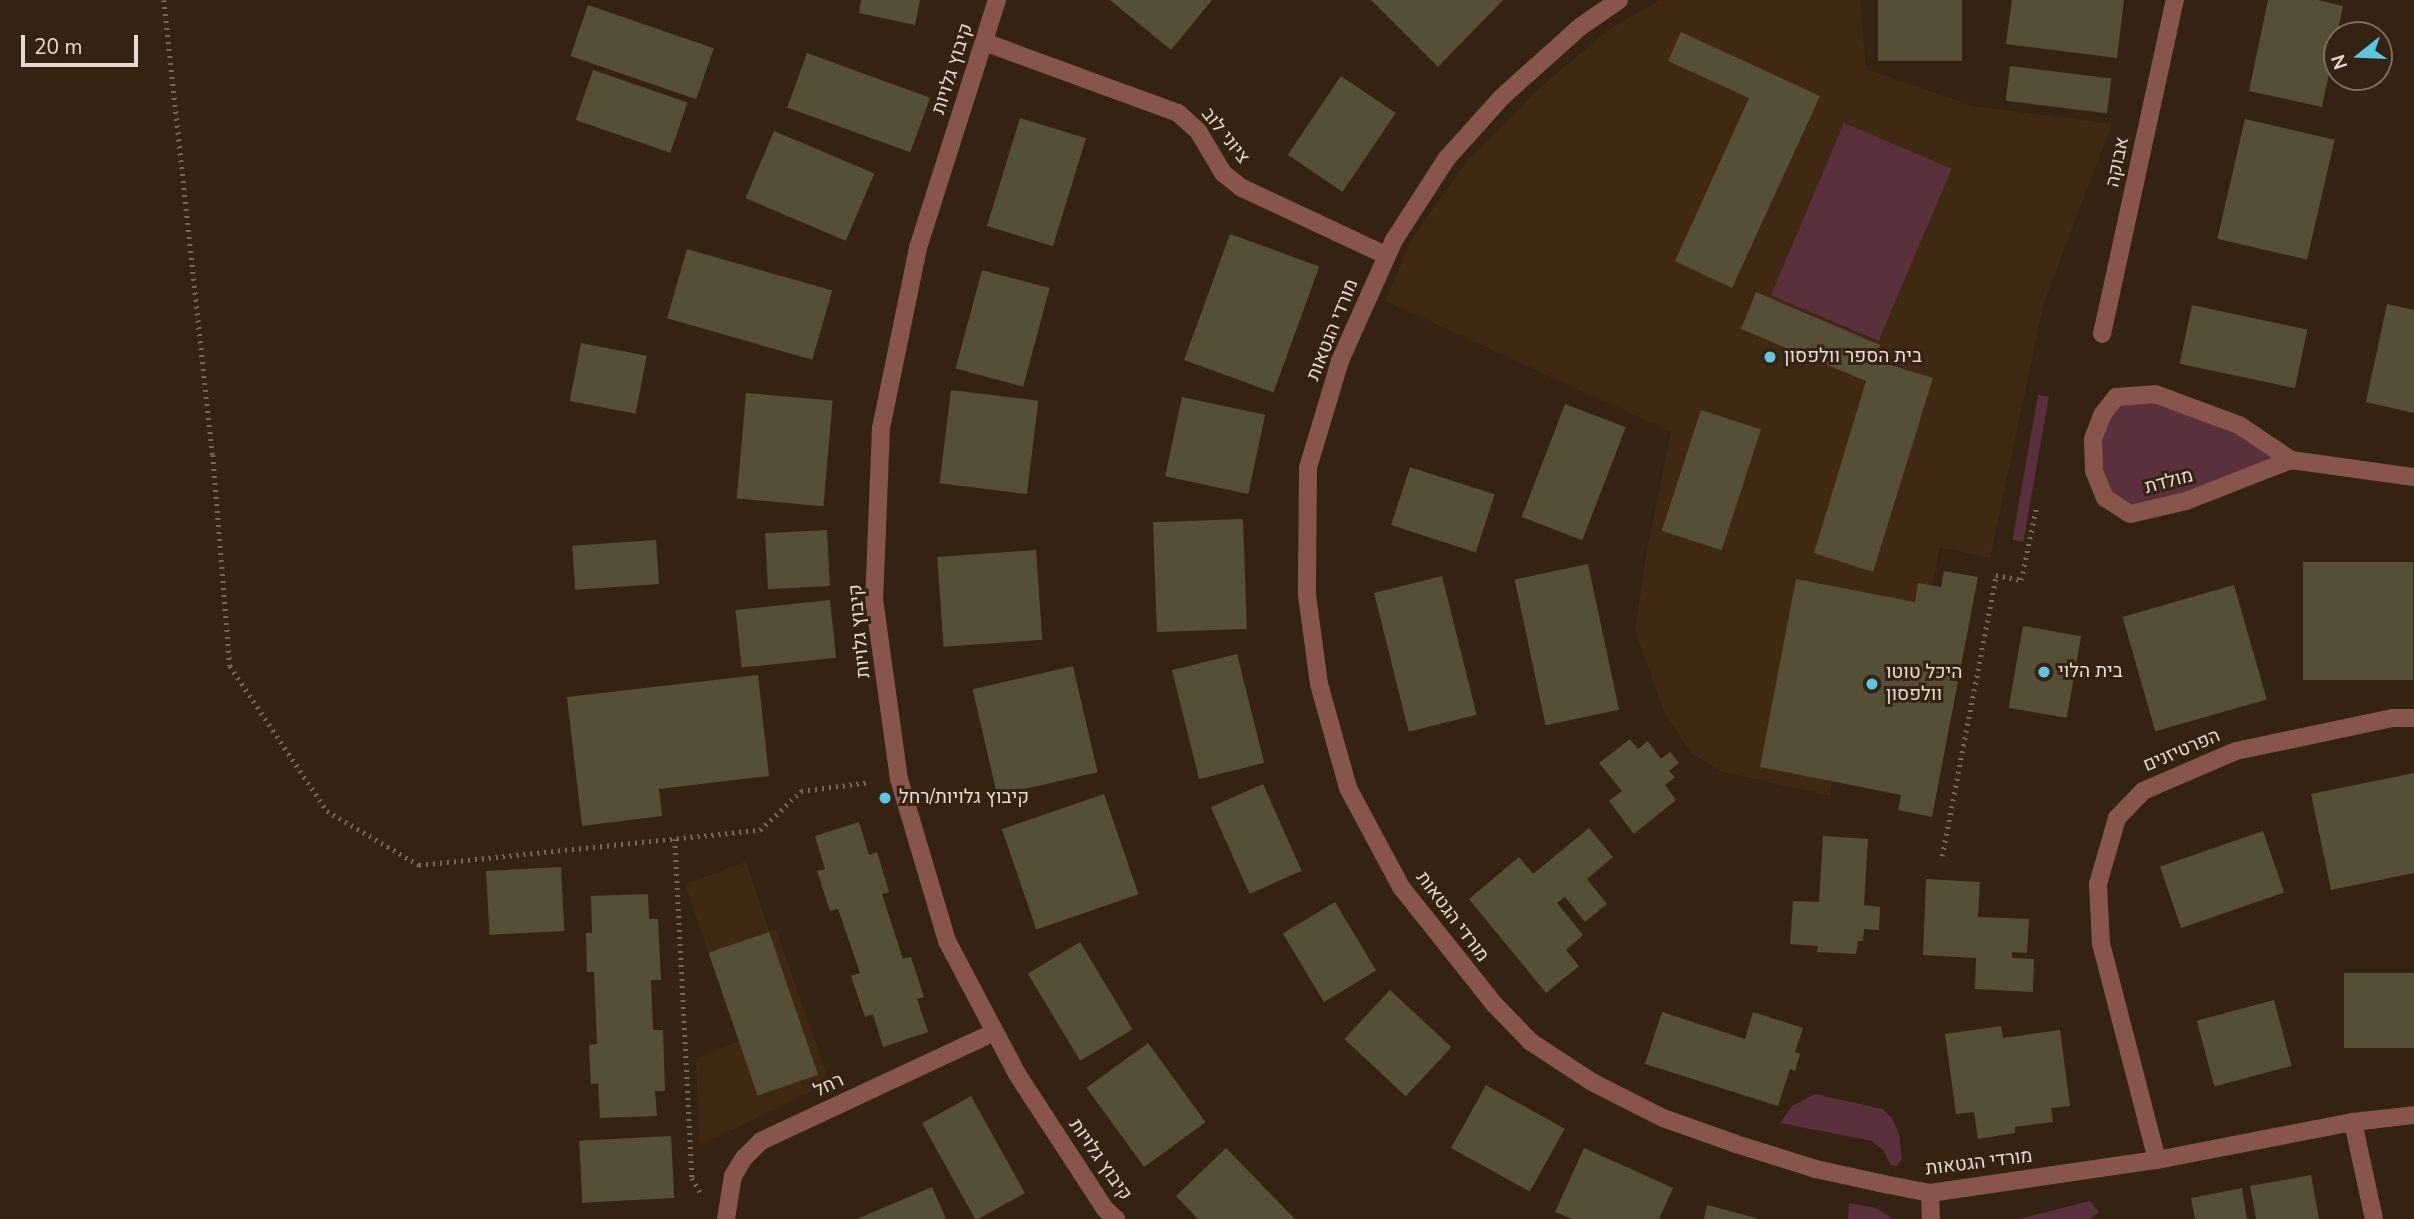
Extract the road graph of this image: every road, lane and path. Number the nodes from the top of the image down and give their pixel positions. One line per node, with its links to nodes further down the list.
1 (164, 0): 13 (path)
2 (997, 0): 5 (street, קיבוץ גלויות)
3 (1619, 0): 6 (street, מורדי הגטאות)
4 (2175, 0): 7 (street, אבוקה)
5 (984, 42): 6 (street, ציוני לוב); 12 (street, קיבוץ גלויות)
6 (1387, 256): 19 (street, מורדי הגטאות)
7 (2102, 334)
8 (2291, 460): 8 (street, מולדת); 9 (street, מולדת)
9 (2414, 477)
10 (2036, 509): 14 (path)
11 (2414, 718): 18 (street, הפרטיזנים)
12 (899, 779): 13 (path); 15 (street, קיבוץ גלויות)
13 (675, 839): 20 (path)
14 (1942, 856)
15 (995, 1032): 20 (street, רחל); 21 (street, קיבוץ גלויות)
16 (2414, 1115): 17 (street, מורדי הגטאות)
17 (2353, 1122): 18 (street, מורדי הגטאות); 23 (street)
18 (2157, 1160): 19 (street, מורדי הגטאות)
19 (1930, 1193): 22 (street)
20 (726, 1211)
21 (1116, 1219)
22 (1930, 1219)
23 (2374, 1219)

